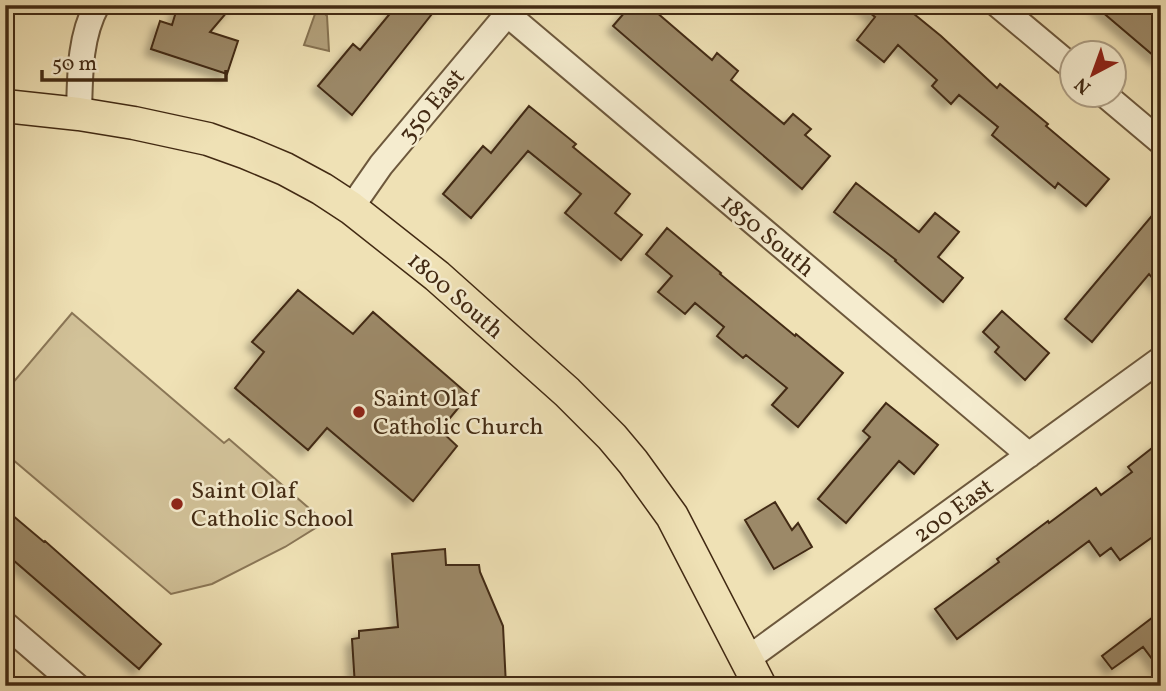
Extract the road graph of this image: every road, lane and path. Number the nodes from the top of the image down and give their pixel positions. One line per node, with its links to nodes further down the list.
1 (97, 5): 7 (street)
2 (998, 5): 4 (street)
3 (511, 10): 9 (street, 350 East); 11 (street, 1850 South)
4 (1058, 55)
5 (5, 106): 7 (main road, 1800 South)
6 (1121, 108): 8 (street)
7 (79, 114): 9 (main road, 1800 South)
8 (1161, 142)
9 (351, 208): 13 (main road, 1800 South)
10 (1161, 359): 11 (street, 200 East)
11 (1029, 455): 13 (street, 200 East)
12 (5, 624): 14 (street)
13 (753, 673)
14 (77, 686)

